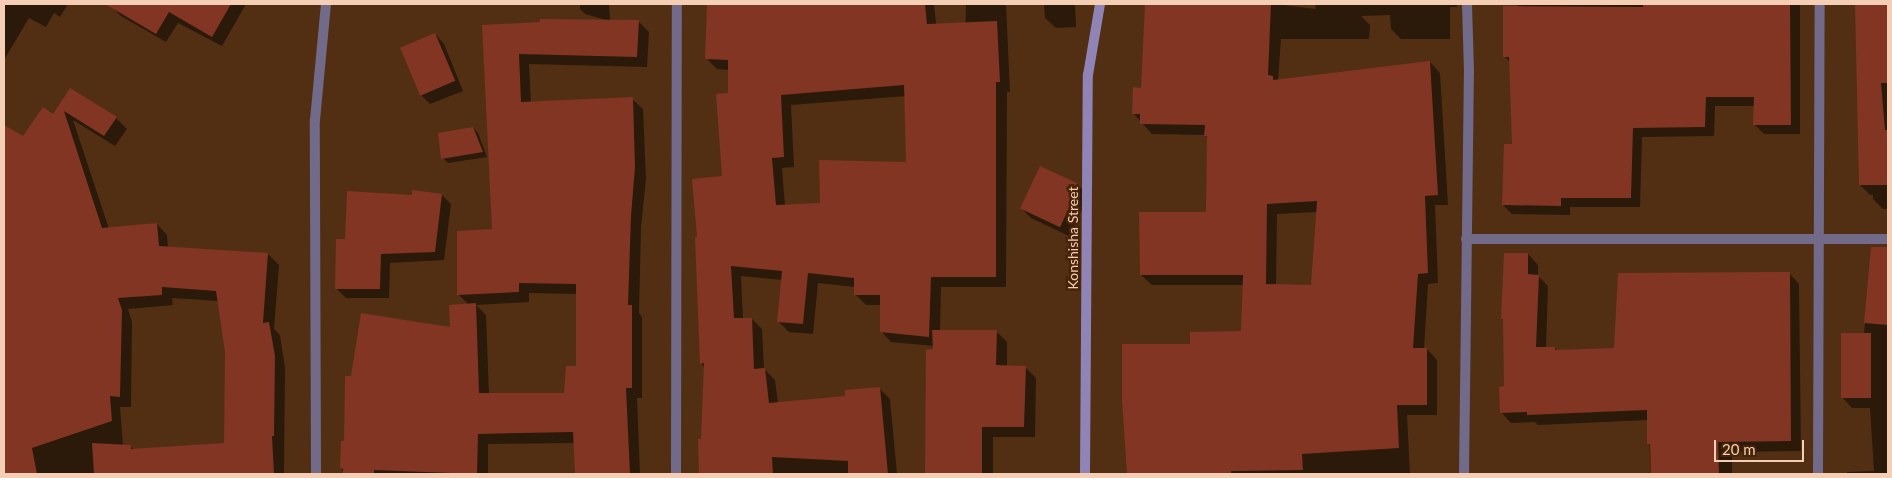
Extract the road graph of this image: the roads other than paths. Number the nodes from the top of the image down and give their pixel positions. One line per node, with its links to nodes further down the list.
1 (326, 4): 9 (street)
2 (677, 4): 10 (street)
3 (1100, 4): 11 (street, Konshisha Street)
4 (1467, 4): 7 (street)
5 (1820, 4): 6 (street)
6 (1819, 238): 7 (street); 8 (street); 13 (street)
7 (1466, 239): 12 (street)
8 (1888, 239)
9 (316, 474)
10 (676, 474)
11 (1085, 474)
12 (1464, 474)
13 (1818, 474)

